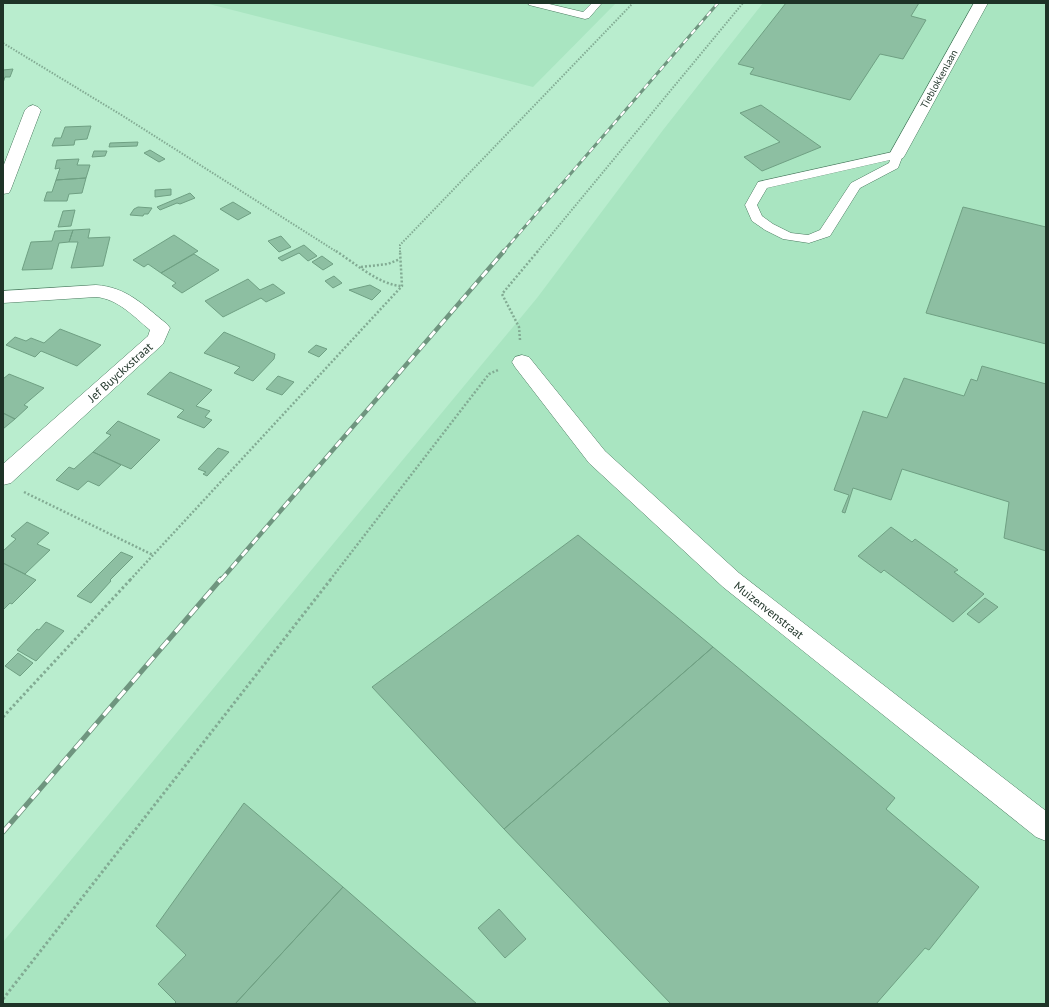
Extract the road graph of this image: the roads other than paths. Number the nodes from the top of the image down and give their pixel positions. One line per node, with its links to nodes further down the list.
1 (533, 3): 2 (lane)
2 (597, 3)
3 (981, 3): 5 (street, Tieblokkenlaan)
4 (33, 110): 6 (street)
5 (897, 154): 5 (lane)
6 (3, 189)
7 (3, 297): 9 (street, Jef Buyckxstraat)
8 (522, 362): 10 (street, Muizenvenstraat)
9 (10, 482)
10 (1046, 828)

